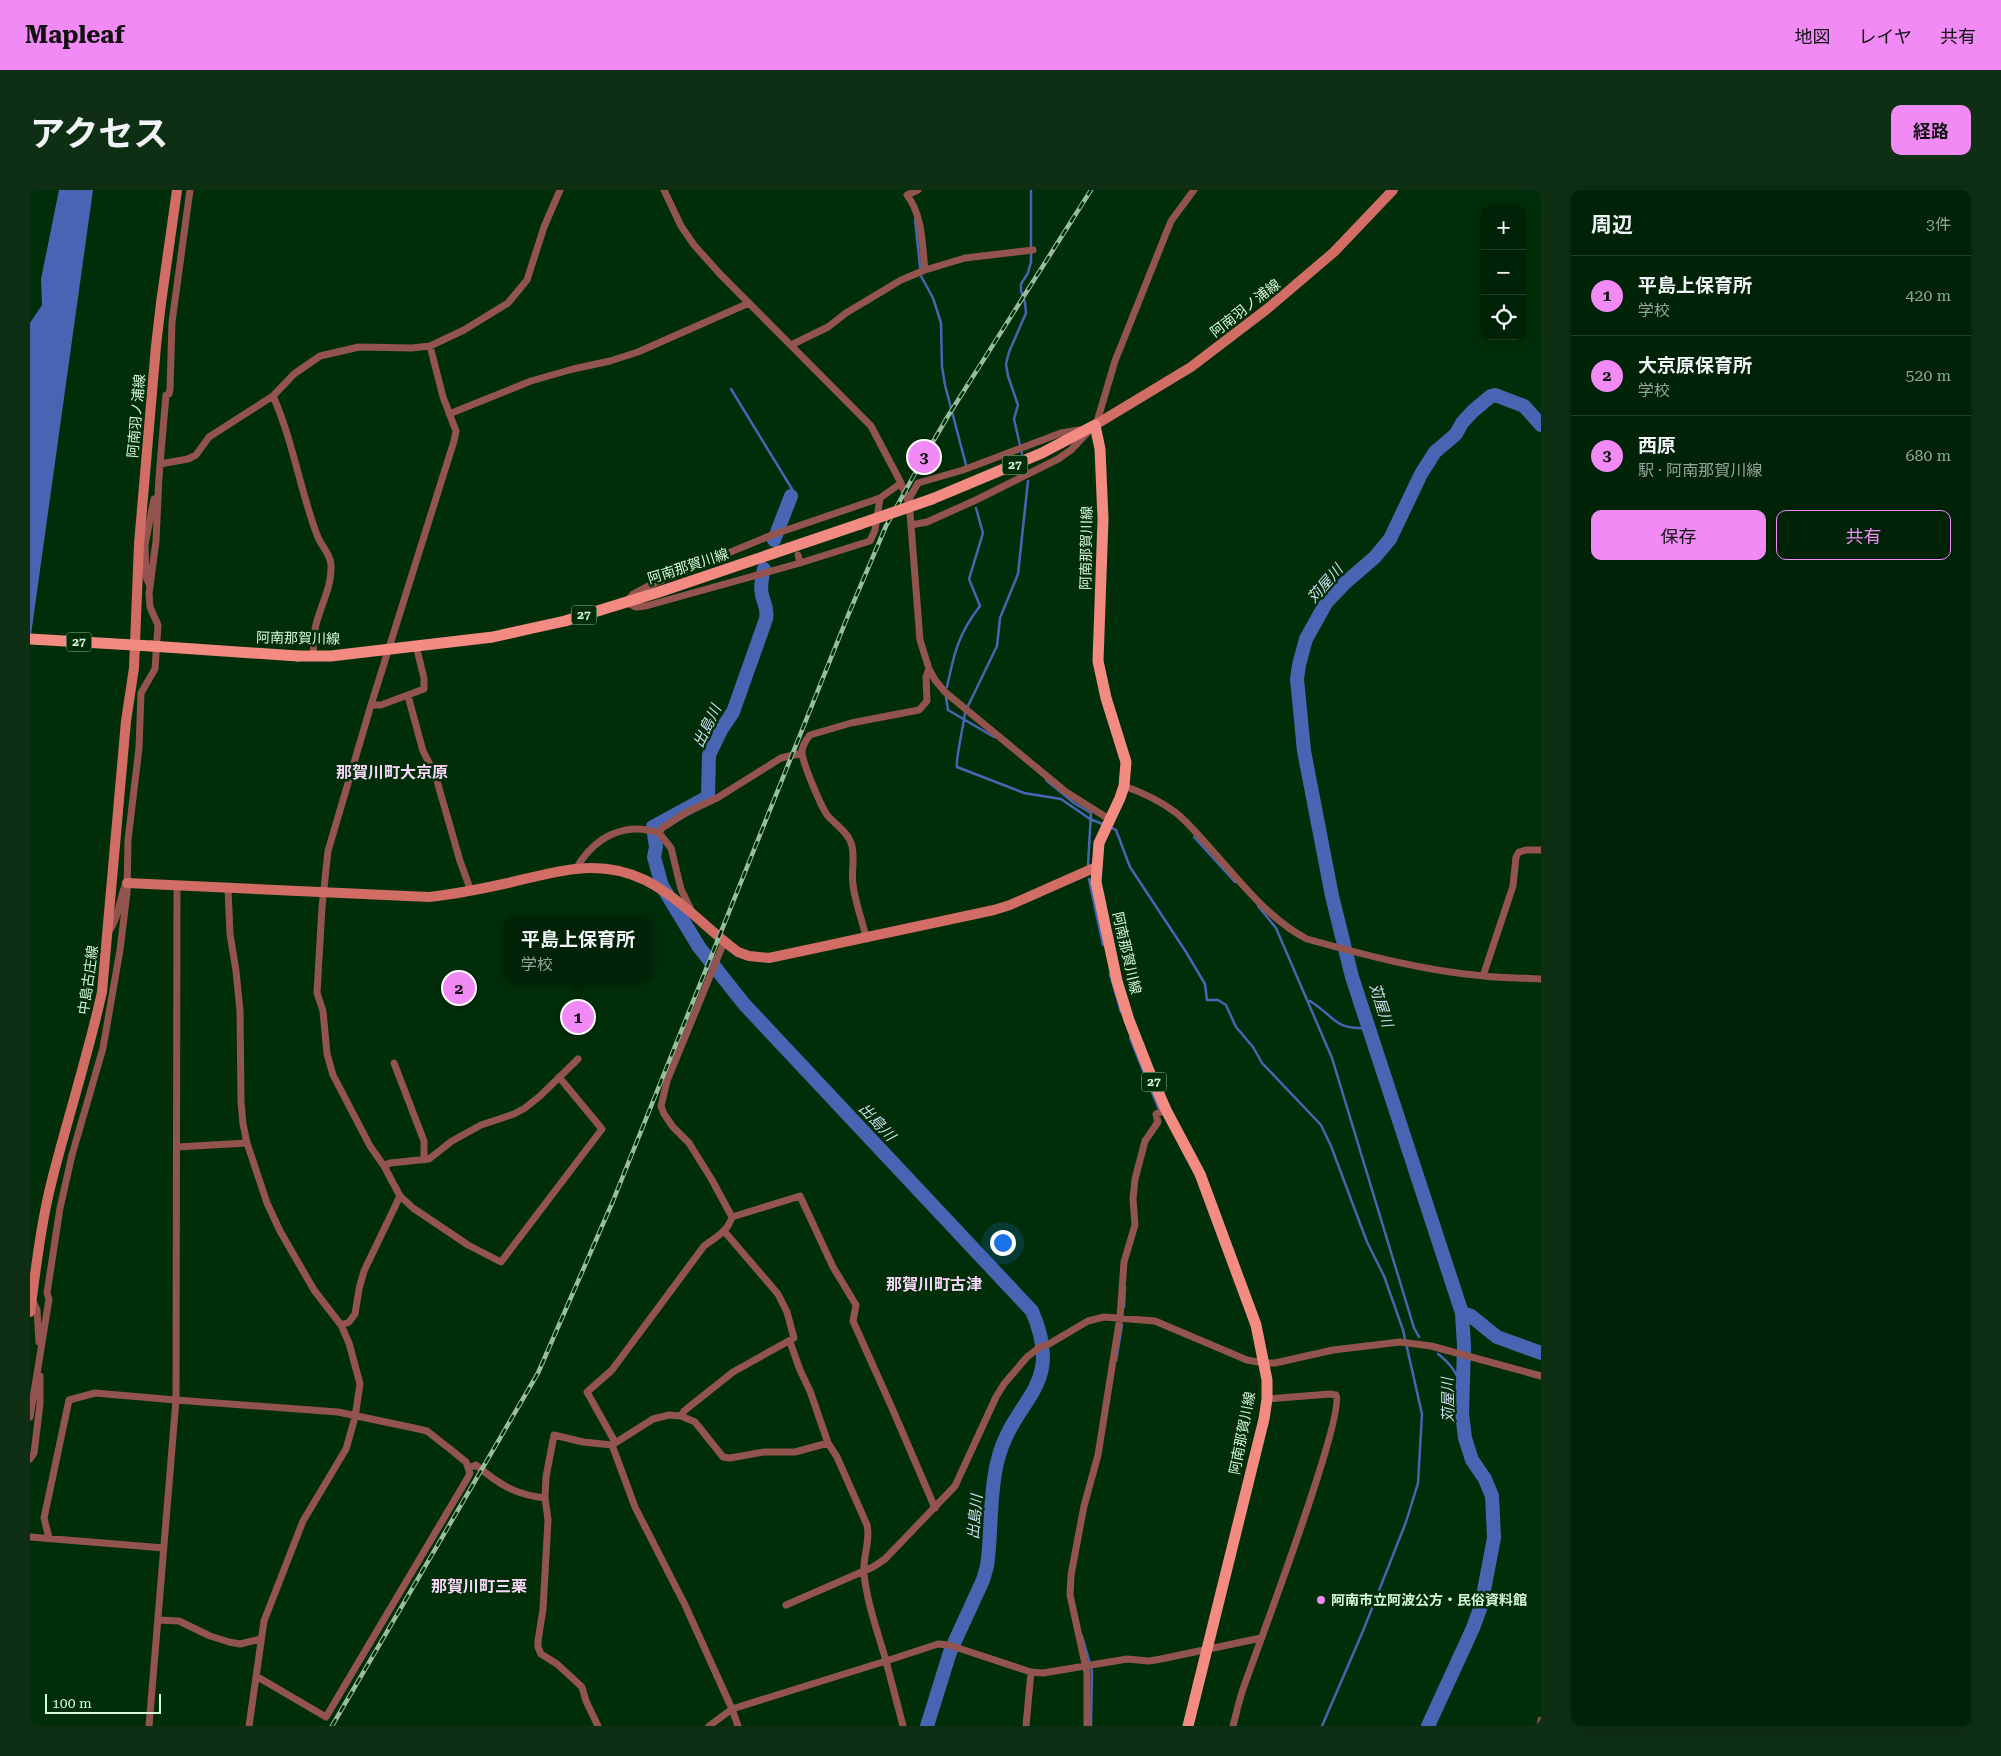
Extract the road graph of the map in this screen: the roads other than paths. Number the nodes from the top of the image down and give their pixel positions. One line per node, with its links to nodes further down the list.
1 (177, 190): 22 (main road, 阿南羽ノ浦線)
2 (190, 190): 16 (street)
3 (560, 190): 12 (street)
4 (664, 190): 10 (street)
5 (918, 190): 9 (street)
6 (1194, 190): 15 (street)
7 (1393, 190): 15 (main road, 阿南羽ノ浦線)
8 (1031, 250): 9 (street)
9 (921, 271): 11 (street)
10 (749, 303): 11 (street); 14 (street)
11 (791, 345): 18 (street)
12 (430, 346): 13 (street); 14 (street)
13 (273, 396): 16 (street); 31 (street)
14 (449, 414): 30 (street)
15 (1096, 425): 20 (street); 21 (street); 26 (main road, 阿南那賀川線 / 27, bridge); 36 (main road, 阿南那賀川線 / 27)
16 (160, 464): 17 (street)
17 (159, 476): 22 (street); 25 (street)
18 (900, 483): 19 (street); 20 (street)
19 (880, 498): 24 (street); 26 (street)
20 (908, 501): 21 (street)
21 (911, 525): 32 (street)
22 (142, 545): 25 (street); 28 (main road, 阿南羽ノ浦線)
23 (798, 555): 24 (street)
24 (800, 563): 26 (street)
25 (150, 587): 42 (street)
26 (626, 602): 29 (main road, 阿南那賀川線 / 27)
27 (30, 639): 28 (main road, 阿南那賀川線 / 27)
28 (132, 645): 31 (main road, 阿南那賀川線 / 27, bridge); 48 (main road, 中島古庄線)
29 (416, 646): 30 (main road, 阿南那賀川線 / 27); 33 (street)
30 (389, 648): 31 (main road, 阿南那賀川線 / 27); 34 (street)
31 (314, 656)
32 (929, 670): 35 (street); 37 (street)
33 (408, 696): 34 (street); 45 (street)
34 (371, 704): 46 (street)
35 (802, 753): 38 (street); 49 (street)
36 (1124, 786): 37 (main road, 阿南那賀川線 / 27); 51 (street)
37 (1109, 819): 41 (main road, 阿南那賀川線 / 27)
38 (659, 833): 40 (street); 47 (street)
39 (1541, 850): 51 (street)
40 (577, 867): 45 (main road); 47 (main road)
41 (1096, 867): 49 (main road); 56 (main road, 阿南那賀川線 / 27)
42 (126, 883): 43 (main road); 48 (street); 69 (street)
43 (177, 885): 44 (main road); 58 (street)
44 (228, 888): 46 (main road); 57 (street)
45 (471, 891): 46 (main road)
46 (324, 892): 60 (street)
47 (695, 917): 50 (main road)
48 (108, 933): 64 (main road, 中島古庄線)
49 (866, 937): 50 (main road)
50 (724, 942): 62 (street)
51 (1483, 976): 52 (street)
52 (1541, 978)
53 (578, 1059): 55 (street)
54 (394, 1063): 59 (street)
55 (559, 1077): 59 (street); 61 (street)
56 (1162, 1111): 66 (street); 70 (main road, 阿南那賀川線 / 27)
57 (247, 1143): 58 (street); 67 (street)
58 (177, 1147): 73 (street)
59 (424, 1160): 60 (street)
60 (384, 1166): 61 (street)
61 (400, 1196): 67 (street)
62 (732, 1217): 63 (street); 82 (street)
63 (724, 1231): 68 (street); 78 (street)
64 (32, 1299): 65 (main road, 中島古庄線); 69 (street)
65 (30, 1312)
66 (1122, 1317): 70 (street); 82 (street); 93 (street)
67 (341, 1325): 76 (street)
68 (790, 1342): 74 (street); 77 (street)
69 (40, 1355): 75 (street); 79 (street)
70 (1264, 1363): 71 (street); 72 (main road, 阿南那賀川線 / 27)
71 (1541, 1376)
72 (1267, 1399): 89 (street); 91 (main road, 阿南那賀川線 / 27)
73 (176, 1400): 76 (street); 84 (street); 85 (street)
74 (681, 1416): 77 (street); 78 (street)
75 (30, 1417)
76 (355, 1417): 80 (street); 90 (street)
77 (828, 1443): 86 (street)
78 (614, 1444): 81 (street); 96 (street)
79 (30, 1459)
80 (469, 1468): 81 (street); 95 (street)
81 (545, 1498): 100 (street)
82 (935, 1508): 86 (street)
83 (30, 1537): 84 (street)
84 (49, 1538): 85 (street)
85 (164, 1548): 88 (street)
86 (864, 1571): 87 (street); 92 (street)
87 (786, 1606)
88 (158, 1620): 90 (street); 98 (street)
89 (1261, 1638): 91 (street); 107 (street)
90 (261, 1639): 95 (street)
91 (1207, 1649): 93 (street); 106 (main road, 阿南那賀川線 / 27)
92 (886, 1661): 94 (street); 96 (street); 103 (street)
93 (1089, 1666): 94 (street); 105 (street)
94 (1031, 1672): 104 (street)
95 (256, 1676): 99 (street)
96 (732, 1709): 101 (street); 102 (street)
97 (1541, 1720): 108 (street)
98 (149, 1726)
99 (249, 1726)
100 (598, 1726)
101 (709, 1726)
102 (738, 1726)
103 (904, 1726)
104 (1026, 1726)
105 (1087, 1726)
106 (1188, 1726)
107 (1233, 1726)
108 (1540, 1726)

